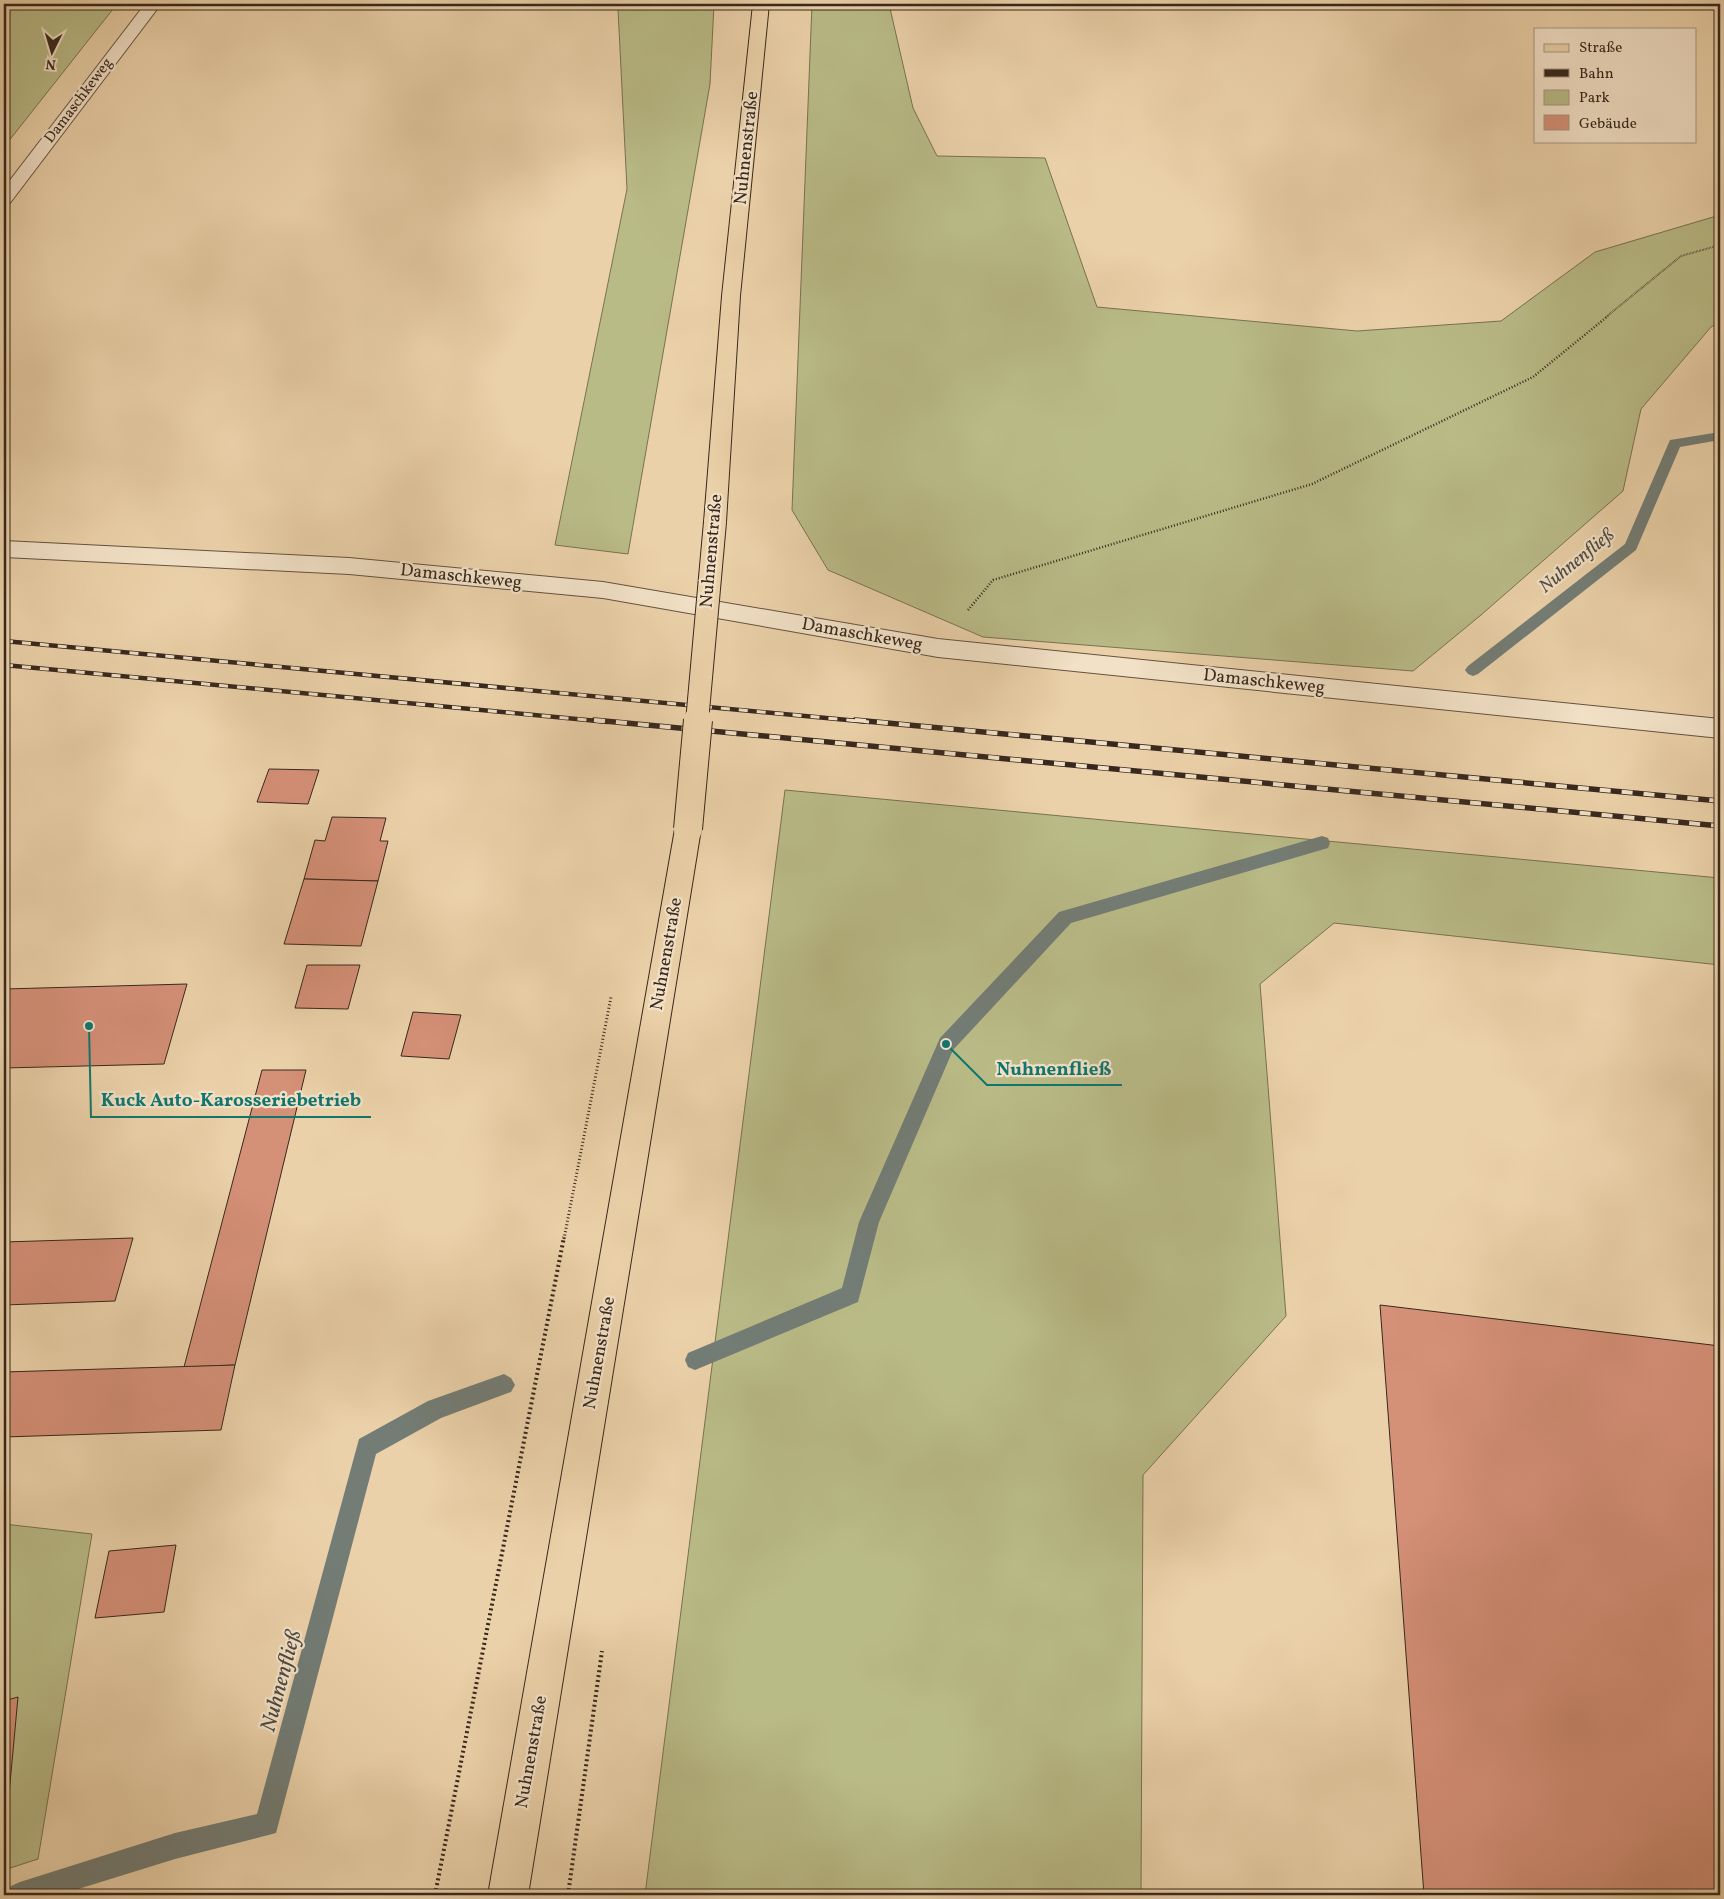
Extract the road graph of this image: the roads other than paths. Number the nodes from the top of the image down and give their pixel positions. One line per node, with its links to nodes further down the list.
1 (154, 4): 3 (lane, Damaschkeweg)
2 (761, 4): 6 (main road, Nuhnenstraße, bridge)
3 (4, 199)
4 (4, 548): 5 (lane, Damaschkeweg)
5 (1720, 729)
6 (508, 1895)

